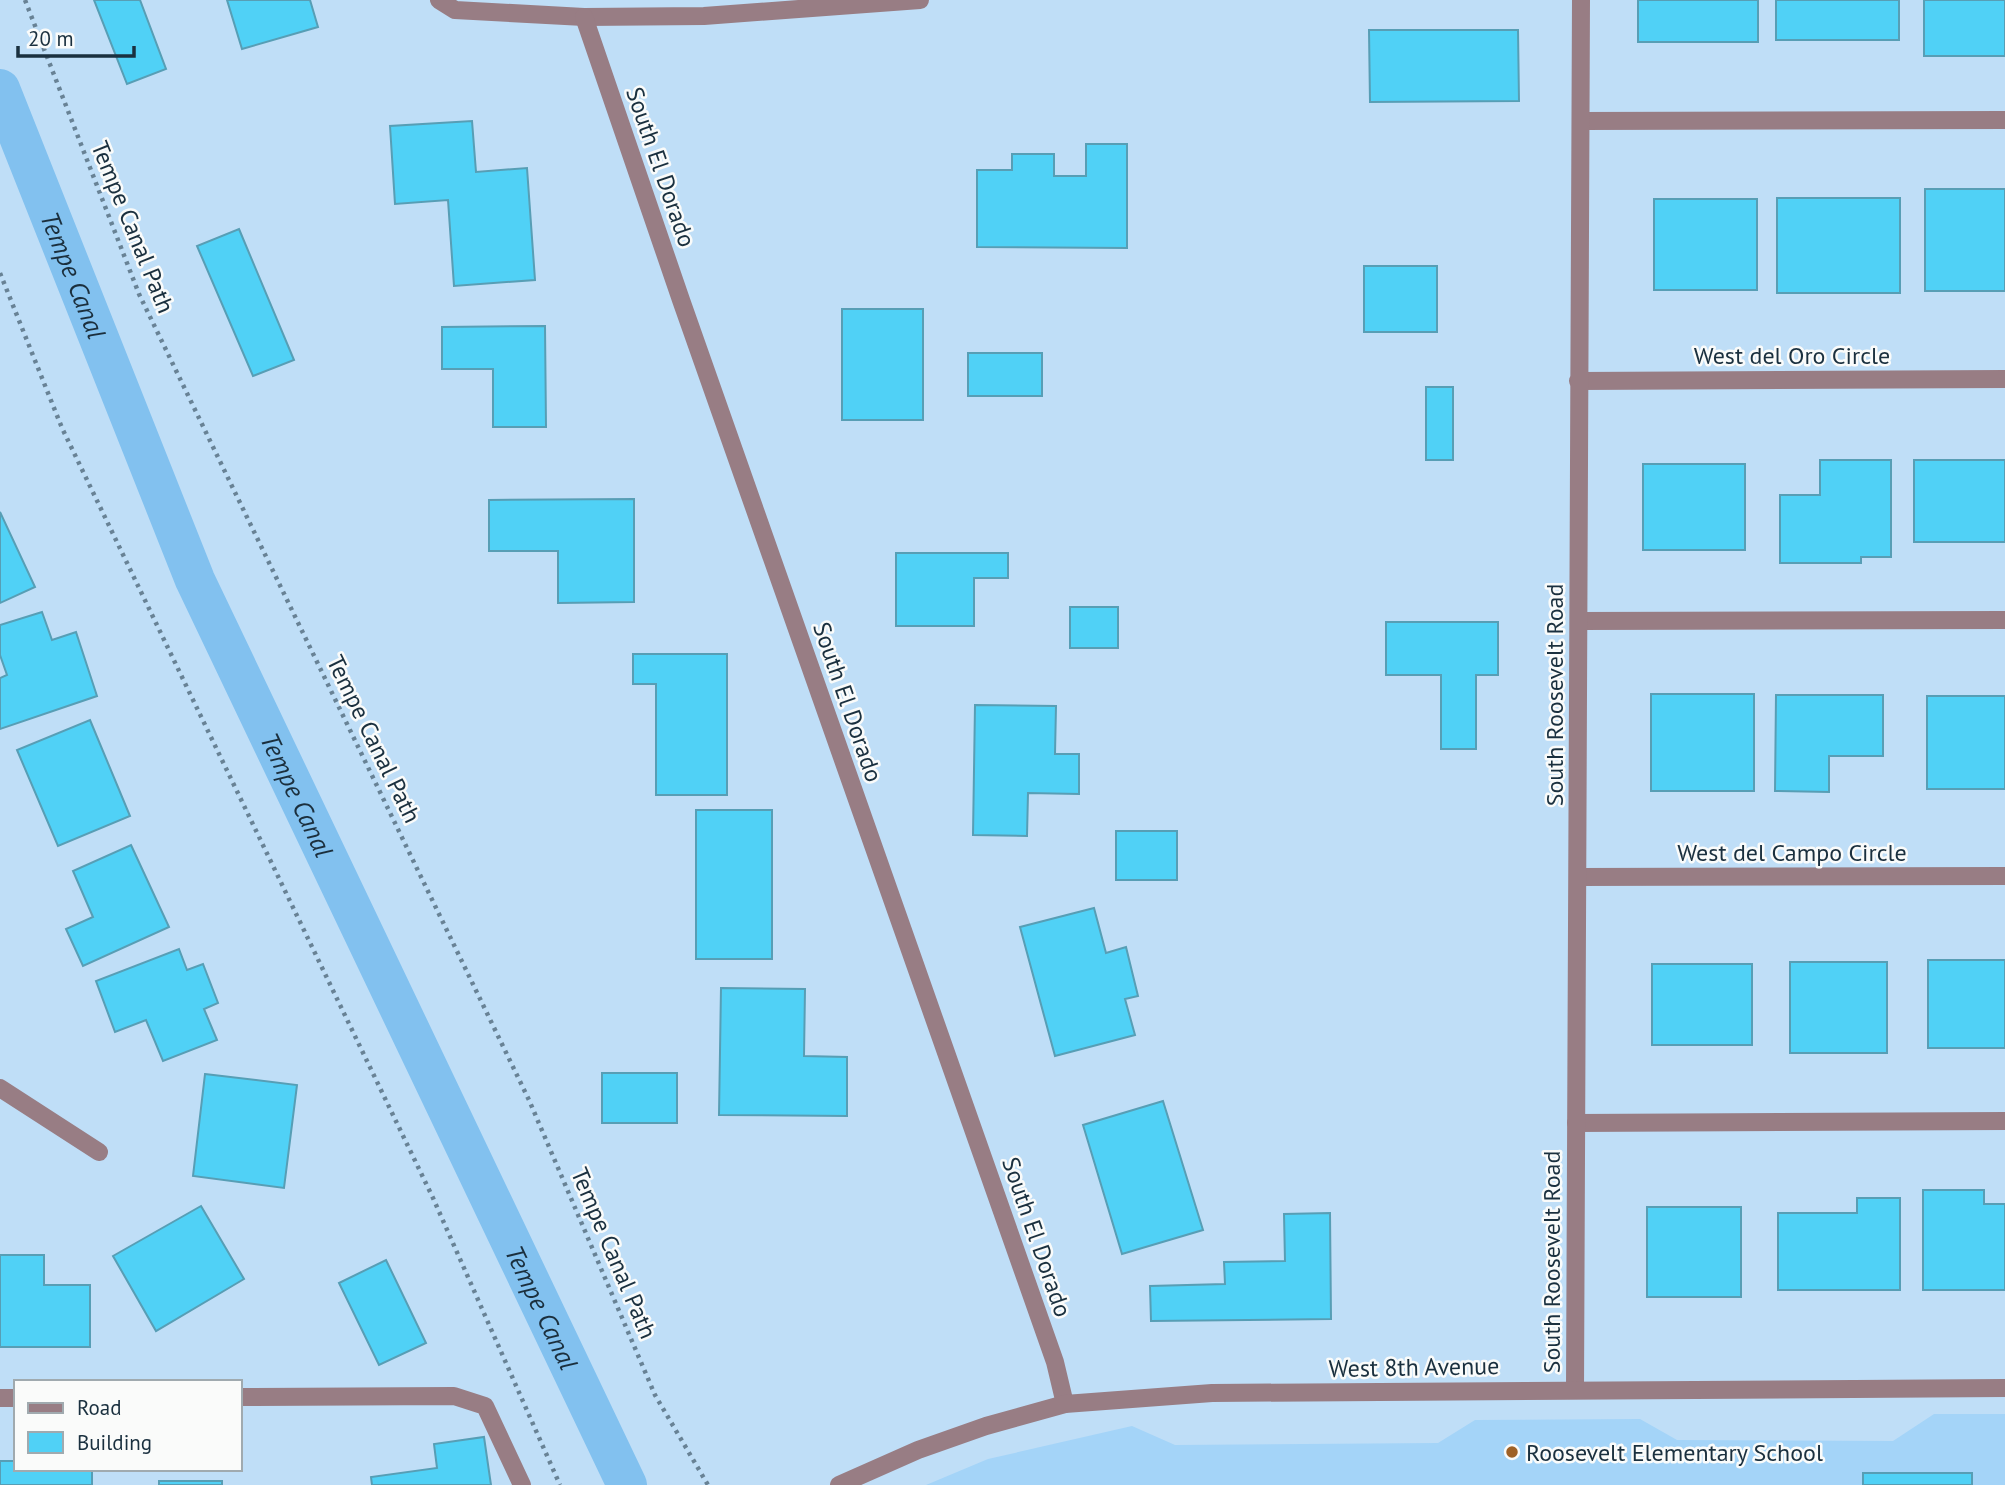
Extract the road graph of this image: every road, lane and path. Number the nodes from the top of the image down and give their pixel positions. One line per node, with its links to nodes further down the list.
1 (25, 0): 26 (path, Tempe Canal Path)
2 (439, 0): 6 (street)
3 (920, 0): 5 (street)
4 (1581, 0): 8 (street, South Roosevelt Road)
5 (703, 8): 6 (street)
6 (584, 17): 23 (street, South El Dorado)
7 (2005, 120): 8 (street)
8 (1581, 121): 11 (street, South Roosevelt Road)
9 (0, 273): 25 (path)
10 (2005, 379): 11 (street, West del Oro Circle)
11 (1578, 381): 13 (street, South Roosevelt Road)
12 (2005, 620): 13 (street)
13 (1579, 621): 15 (street, South Roosevelt Road)
14 (2005, 876): 15 (street, West del Campo Circle)
15 (1578, 877): 18 (street, South Roosevelt Road)
16 (0, 1088): 19 (street)
17 (2005, 1121): 18 (street)
18 (1576, 1123): 21 (street, South Roosevelt Road)
19 (99, 1152)
20 (2005, 1388): 21 (street, West 8th Avenue)
21 (1575, 1390): 23 (street, West 8th Avenue)
22 (242, 1397): 24 (street)
23 (1065, 1404): 27 (street, West 8th Avenue)
24 (522, 1485)
25 (560, 1485)
26 (708, 1485)
27 (839, 1485)

